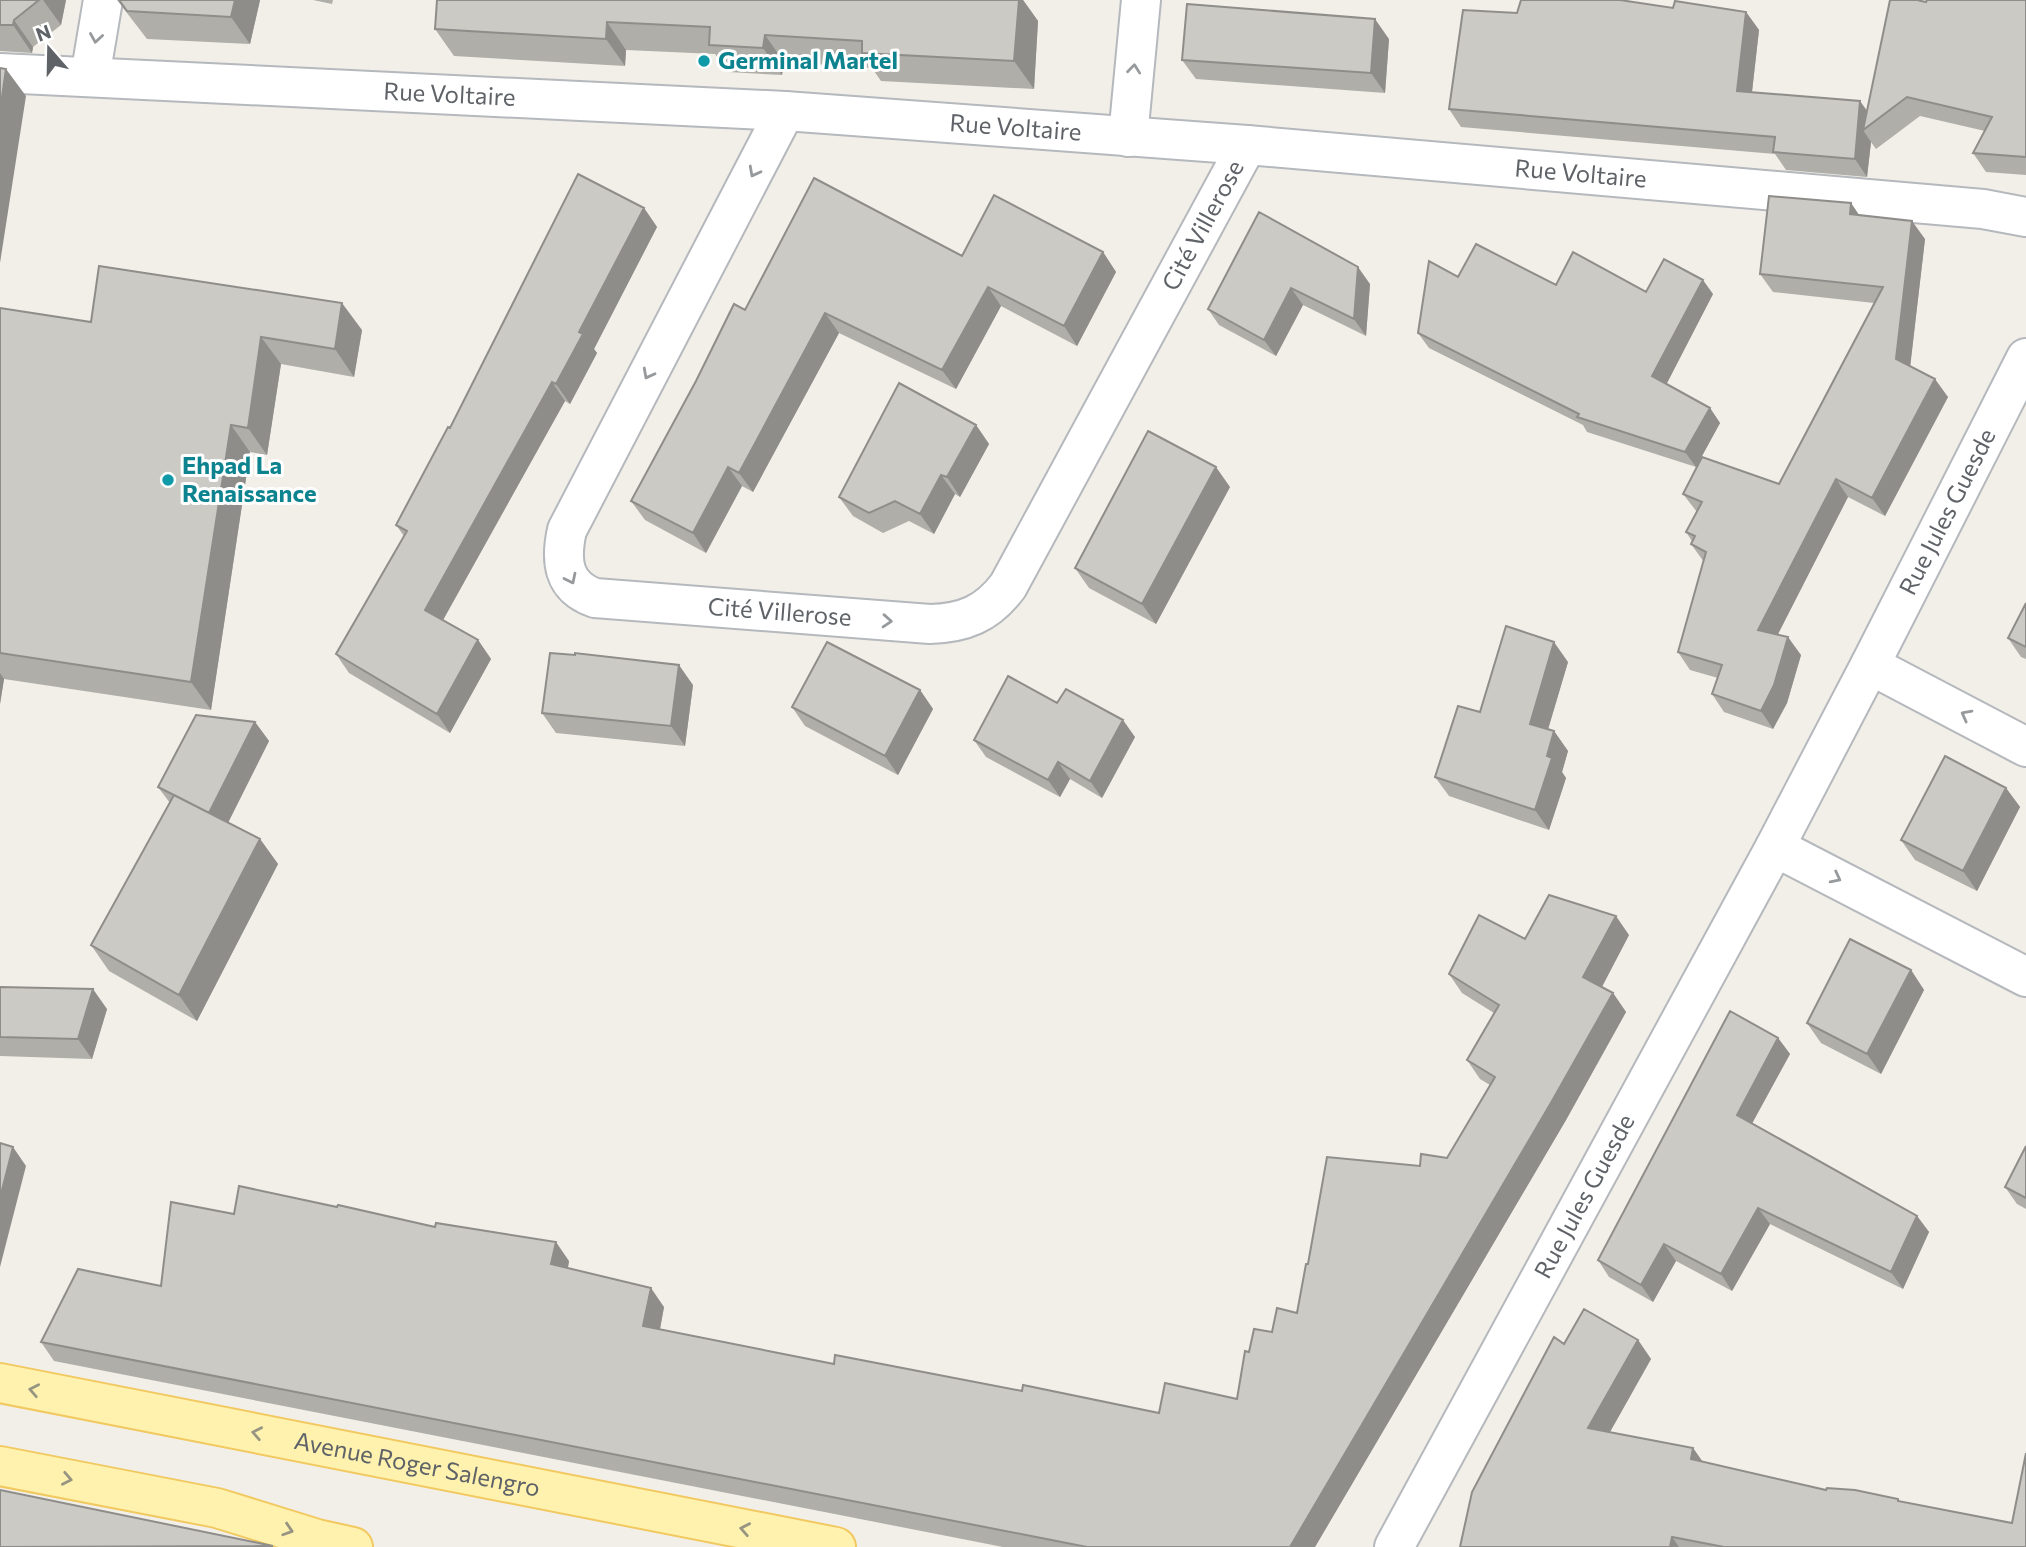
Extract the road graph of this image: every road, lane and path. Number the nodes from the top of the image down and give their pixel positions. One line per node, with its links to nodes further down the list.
1 (103, 0): 4 (street, one-way to 4)
2 (1141, 0): 6 (street, one-way to 2)
3 (0, 74): 4 (street, Rue Voltaire)
4 (90, 77): 5 (street, Rue Voltaire)
5 (785, 111): 6 (street, Rue Voltaire); 7 (street, Cité Villerose, one-way to 7)
6 (1128, 137): 7 (street, Rue Voltaire)
7 (1247, 145): 8 (street, Rue Voltaire)
8 (2026, 217)
9 (2026, 358): 10 (street, Rue Jules Guesde)
10 (1870, 665): 11 (street, one-way to 10); 12 (street, Rue Jules Guesde)
11 (2026, 747)
12 (1775, 847): 13 (street, one-way to 13); 18 (street, Rue Jules Guesde)
13 (2026, 976)
14 (0, 1383): 17 (main road, Avenue Roger Salengro, one-way to 14)
15 (0, 1466): 16 (main road, one-way to 16)
16 (353, 1547)
17 (836, 1547)
18 (1394, 1547)

